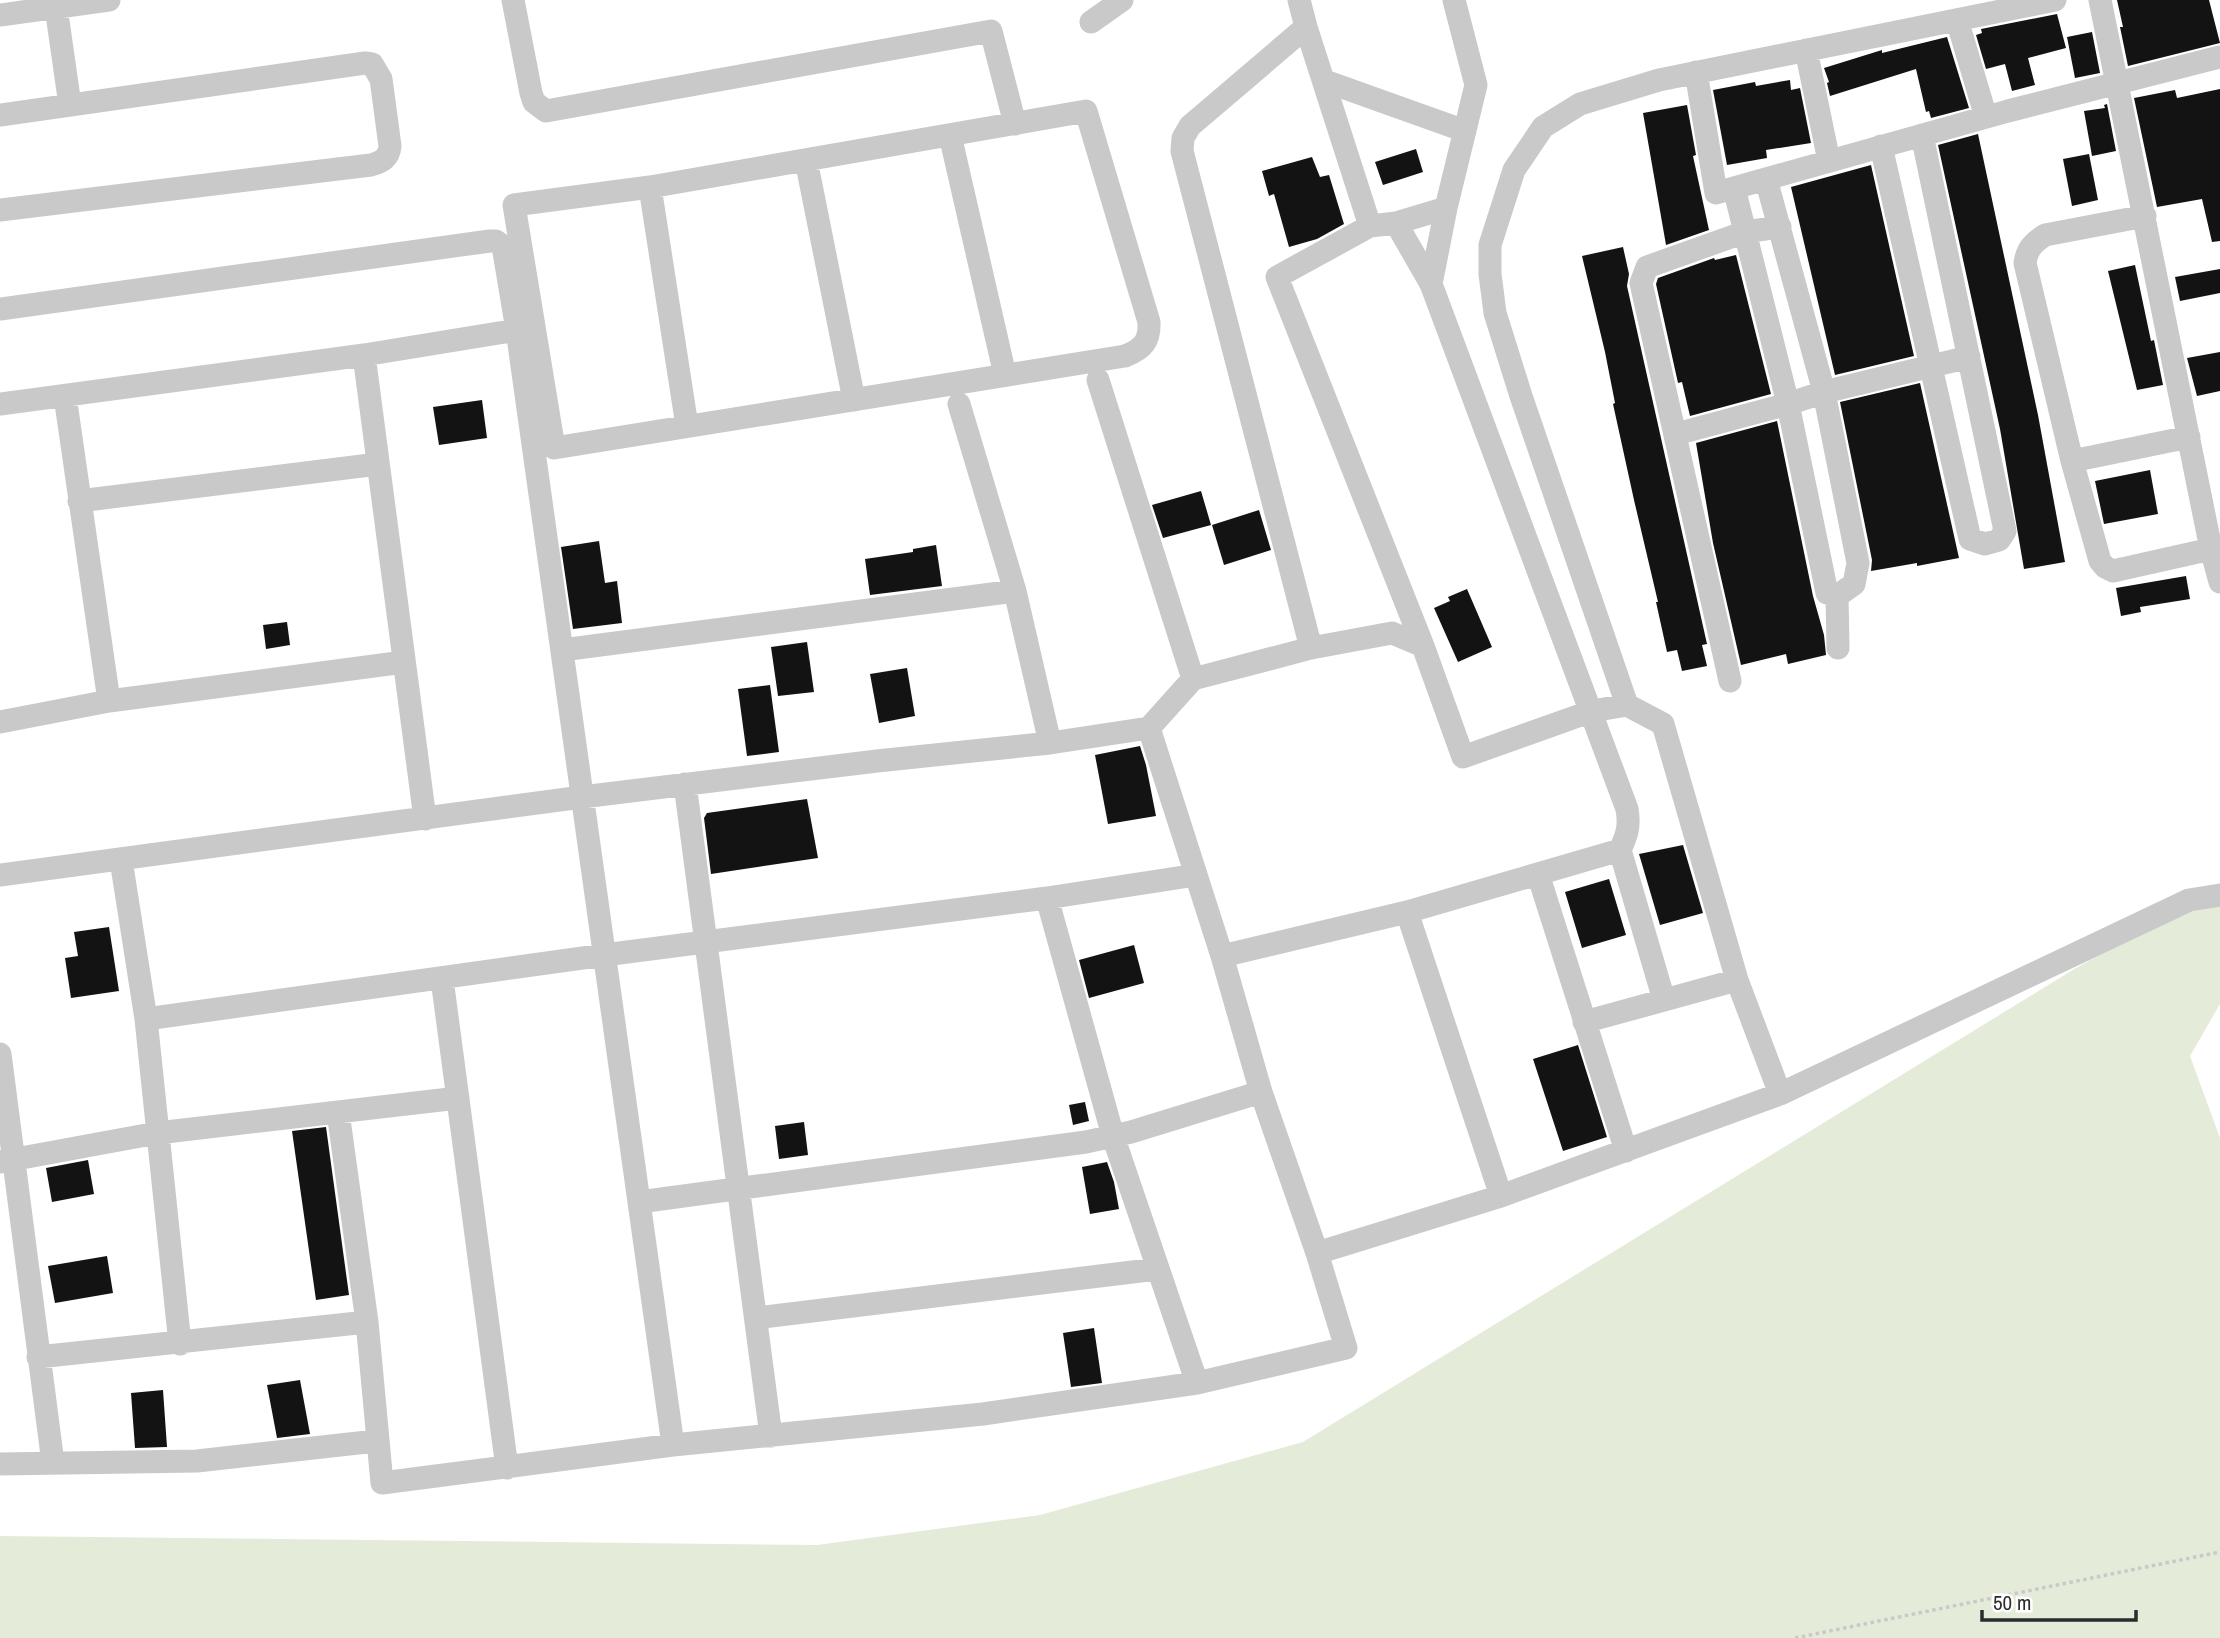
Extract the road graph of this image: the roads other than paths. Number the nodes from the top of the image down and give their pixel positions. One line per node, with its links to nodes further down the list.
1 (109, 0): 8 (street)
2 (513, 0): 21 (street)
3 (1122, 0): 11 (street)
4 (1299, 0): 12 (street)
5 (1454, 0): 22 (street)
6 (2055, 0): 10 (street)
7 (2100, 0): 17 (street)
8 (56, 7): 9 (street); 18 (street)
9 (0, 15)
10 (1957, 20): 13 (street); 20 (street)
11 (1091, 22)
12 (1306, 27): 16 (street); 63 (street)
13 (1806, 50): 15 (street); 27 (street)
14 (2220, 57): 17 (street)
15 (1696, 72): 30 (street); 70 (street)
16 (1325, 81): 22 (street); 35 (street)
17 (2118, 82): 20 (street); 33 (street)
18 (69, 105): 19 (street); 32 (street)
19 (0, 115)
20 (1986, 117): 24 (street)
21 (1015, 124): 23 (street); 44 (street)
22 (1465, 131): 31 (street)
23 (950, 135): 26 (street); 44 (street)
24 (1922, 135): 25 (street); 42 (street)
25 (1881, 146): 27 (street); 43 (street)
26 (806, 160): 29 (street); 48 (street)
27 (1829, 161): 28 (street)
28 (1766, 179): 30 (street); 36 (street)
29 (650, 187): 52 (street); 52 (street)
30 (1734, 188): 37 (street)
31 (1446, 208): 34 (street); 38 (street)
32 (0, 211)
33 (2145, 216): 54 (street); 55 (street)
34 (1396, 223): 35 (street); 38 (street)
35 (1370, 226): 62 (street)
36 (1780, 226): 37 (street); 46 (street)
37 (1745, 232): 51 (street); 53 (street)
38 (1431, 284): 71 (street)
39 (0, 309): 40 (street)
40 (517, 330): 41 (street); 65 (street)
41 (364, 355): 47 (street); 56 (street)
42 (1969, 357): 43 (street); 43 (street)
43 (1931, 367): 46 (street)
44 (1005, 375): 48 (street)
45 (1098, 380): 67 (street)
46 (1824, 391): 51 (street); 61 (street)
47 (65, 396): 49 (street); 57 (street)
48 (854, 400): 52 (street)
49 (0, 404)
50 (959, 404): 60 (street)
51 (1788, 404): 53 (street); 61 (street)
52 (687, 426)
53 (1676, 435): 68 (street)
54 (2189, 437): 55 (street); 58 (street)
55 (2072, 461): 58 (street)
56 (378, 464): 57 (street); 66 (street)
57 (79, 501): 69 (street)
58 (2211, 549): 59 (street)
59 (2220, 582)
60 (1015, 591): 65 (street); 74 (street)
61 (1837, 596): 64 (street)
62 (1423, 646): 63 (street); 71 (street)
63 (1311, 648): 67 (street)
64 (1838, 648)
65 (562, 650): 76 (street)
66 (404, 662): 69 (street); 77 (street)
67 (1193, 679): 73 (street)
68 (1730, 681)
69 (109, 701): 72 (street)
70 (1627, 705): 71 (street); 90 (street)
71 (1591, 711): 78 (street)
72 (0, 722)
73 (1149, 728): 74 (street); 82 (street)
74 (1050, 743): 75 (street)
75 (685, 784): 76 (street); 86 (street)
76 (582, 797): 77 (street); 87 (street)
77 (425, 819): 79 (street)
78 (1620, 850): 80 (street); 91 (street)
79 (121, 860): 81 (street); 92 (street)
80 (1538, 874): 85 (street); 93 (street)
81 (0, 875)
82 (1196, 875): 84 (street); 88 (street)
83 (2220, 895): 96 (street)
84 (1047, 898): 86 (street); 100 (street)
85 (1407, 912): 88 (street); 104 (street)
86 (708, 944): 87 (street); 103 (street)
87 (604, 955): 89 (street); 105 (street)
88 (1222, 956): 95 (street)
89 (442, 979): 92 (street); 97 (street)
90 (1737, 980): 91 (street); 96 (street)
91 (1664, 1000): 93 (street)
92 (146, 1019): 99 (street)
93 (1584, 1022): 101 (street)
94 (0, 1054): 102 (street)
95 (1261, 1093): 100 (street); 106 (street)
96 (1780, 1094): 101 (street)
97 (458, 1098): 98 (street); 118 (street)
98 (338, 1112): 99 (street); 109 (street)
99 (157, 1133): 102 (street); 110 (street)
100 (1113, 1136): 103 (street); 107 (street)
101 (1626, 1151): 104 (street)
102 (7, 1160): 111 (street)
103 (737, 1187): 105 (street); 108 (street)
104 (1501, 1196): 106 (street)
105 (639, 1202): 115 (street)
106 (1317, 1253): 112 (street)
107 (1157, 1269): 108 (street); 112 (street)
108 (756, 1318): 113 (street)
109 (367, 1322): 110 (street); 114 (street)
110 (180, 1344): 111 (street)
111 (38, 1357): 116 (street)
112 (1198, 1383): 113 (street)
113 (771, 1436): 115 (street)
114 (376, 1441): 116 (street); 118 (street)
115 (673, 1445): 118 (street)
116 (53, 1463): 117 (street)
117 (0, 1464)
118 (507, 1468)

